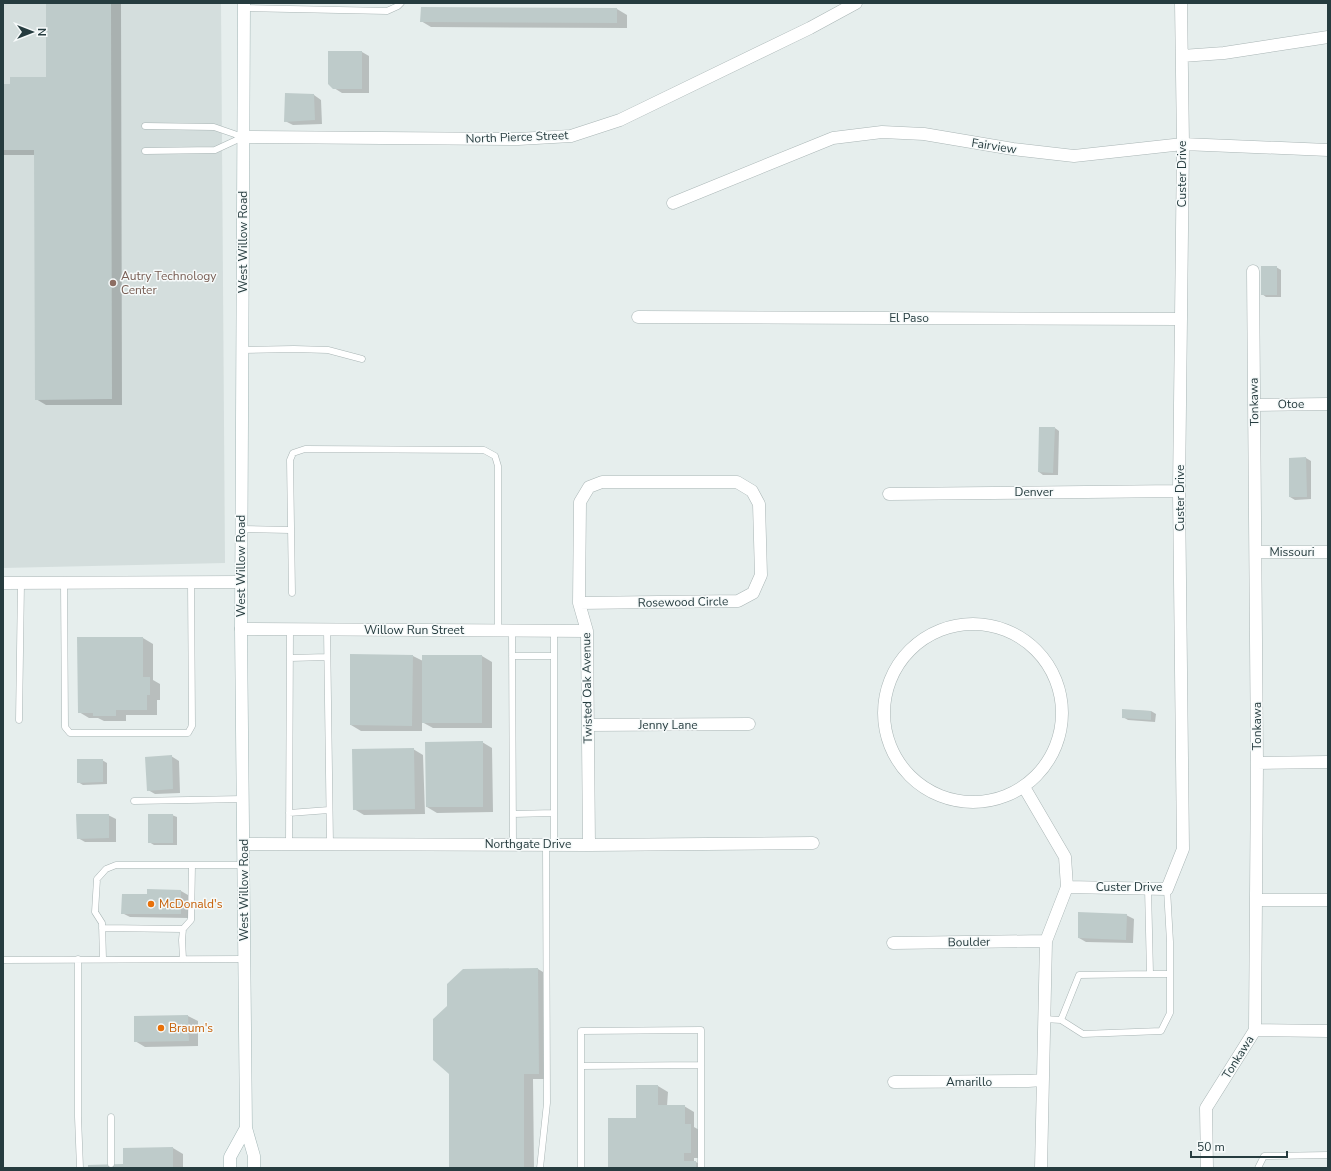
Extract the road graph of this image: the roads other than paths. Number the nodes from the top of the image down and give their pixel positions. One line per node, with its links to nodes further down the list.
1 (401, 3): 5 (lane)
2 (856, 3): 9 (street, North Pierce Street)
3 (1181, 3): 7 (street, Custer Drive)
4 (244, 6): 5 (lane); 9 (street, West Willow Road)
5 (282, 6)
6 (1328, 37): 7 (street)
7 (1182, 56): 10 (street, Custer Drive)
8 (146, 126): 9 (lane)
9 (243, 137): 12 (lane); 17 (street, West Willow Road)
10 (1183, 144): 11 (street, Fairview); 13 (street, Fairview); 16 (street, Custer Drive)
11 (1328, 150)
12 (145, 151)
13 (673, 203)
14 (1253, 271): 20 (street, Tonkawa)
15 (638, 317): 16 (street, El Paso)
16 (1181, 318): 22 (street, Custer Drive)
17 (242, 350): 18 (lane); 24 (street, West Willow Road)
18 (362, 359)
19 (1328, 404): 20 (street, Otoe)
20 (1254, 405): 26 (street, Tonkawa)
21 (589, 487): 34 (street, Twisted Oak Avenue); 34 (street, Rosewood Circle)
22 (1179, 491): 23 (street, Denver); 69 (street, Custer Drive)
23 (889, 494)
24 (242, 529): 25 (lane); 29 (street, West Willow Road)
25 (290, 530): 33 (lane); 38 (lane)
26 (1256, 552): 27 (street, Missouri); 49 (street, Tonkawa)
27 (1328, 552)
28 (191, 582): 29 (street); 32 (street); 32 (lane)
29 (241, 582): 35 (street, West Willow Road)
30 (3, 583): 31 (street)
31 (21, 583): 32 (street); 46 (lane)
32 (64, 583)
33 (292, 593)
34 (579, 603): 41 (street, Twisted Oak Avenue)
35 (241, 629): 36 (street, Willow Run Street); 52 (street, West Willow Road)
36 (290, 629): 37 (street, Willow Run Street); 45 (lane)
37 (327, 630): 38 (street, Willow Run Street); 44 (lane)
38 (498, 630): 39 (street, Willow Run Street)
39 (512, 630): 40 (street, Willow Run Street); 42 (lane)
40 (554, 631): 41 (street, Willow Run Street); 43 (lane)
41 (587, 631): 48 (street, Twisted Oak Avenue)
42 (512, 656): 43 (lane); 57 (lane)
43 (554, 656): 56 (lane)
44 (328, 657): 45 (lane); 54 (lane)
45 (290, 658): 55 (lane)
46 (19, 720)
47 (749, 724): 48 (street, Jenny Lane)
48 (588, 725): 64 (street, Twisted Oak Avenue)
49 (1258, 762): 50 (street); 70 (street, Tonkawa)
50 (1328, 762)
51 (1024, 787): 51 (street); 67 (street)
52 (243, 799): 53 (lane); 59 (street, West Willow Road)
53 (134, 801)
54 (329, 810): 55 (lane); 61 (lane)
55 (289, 813): 60 (lane)
56 (554, 813): 57 (lane); 63 (lane)
57 (513, 814): 62 (lane)
58 (813, 843): 64 (street, Northgate Drive)
59 (244, 844): 60 (street, Northgate Drive); 66 (street, West Willow Road)
60 (289, 844): 61 (street, Northgate Drive)
61 (330, 844): 62 (street, Northgate Drive)
62 (513, 844): 63 (street, Northgate Drive)
63 (550, 844): 64 (street, Northgate Drive); 98 (lane)
64 (588, 845)
65 (192, 865): 66 (lane); 72 (lane); 73 (lane)
66 (244, 865): 76 (street, West Willow Road)
67 (1067, 886): 68 (street, Custer Drive); 74 (street)
68 (1148, 888): 69 (street, Custer Drive); 81 (lane)
69 (1167, 889): 82 (lane)
70 (1257, 900): 71 (street); 85 (street, Tonkawa)
71 (1328, 900)
72 (102, 928): 73 (lane); 78 (lane)
73 (183, 929): 79 (lane)
74 (1046, 941): 75 (street, Boulder); 83 (street)
75 (893, 942)
76 (245, 958): 79 (lane); 92 (street, West Willow Road)
77 (78, 959): 78 (lane); 80 (lane); 95 (lane)
78 (103, 959): 79 (lane)
79 (182, 959)
80 (3, 960)
81 (1150, 974): 82 (lane); 84 (lane)
82 (1170, 974): 84 (lane)
83 (1044, 1019): 84 (lane); 89 (street)
84 (1061, 1020)
85 (1255, 1030): 86 (street); 102 (street, Tonkawa)
86 (1328, 1031)
87 (701, 1065): 88 (lane); 88 (lane); 100 (lane)
88 (581, 1066): 99 (lane)
89 (1043, 1080): 90 (street, Amarillo); 101 (street)
90 (894, 1082)
91 (111, 1117): 94 (lane)
92 (246, 1128): 96 (street, West Willow Road); 97 (street, West Willow Road)
93 (1328, 1155): 103 (lane)
94 (111, 1164)
95 (80, 1168)
96 (230, 1168)
97 (254, 1168)
98 (540, 1168)
99 (581, 1168)
100 (701, 1168)
101 (1040, 1168)
102 (1207, 1168)
103 (1258, 1168)

